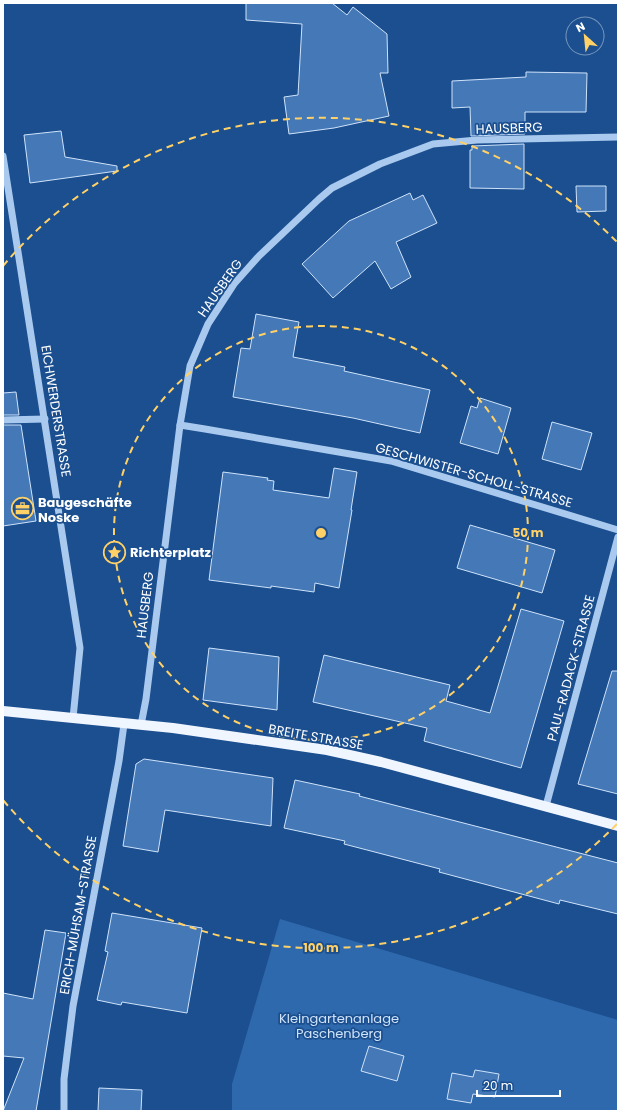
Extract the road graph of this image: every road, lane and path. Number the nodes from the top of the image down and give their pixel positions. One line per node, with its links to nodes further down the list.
1 (618, 137): 5 (street, HAUSBERG)
2 (3, 156): 3 (street, EICHWERDERSTRASSE)
3 (45, 419): 4 (street); 9 (street, EICHWERDERSTRASSE)
4 (3, 420)
5 (180, 426): 6 (street, GESCHWISTER-SCHOLL-STRASSE); 11 (street, HAUSBERG)
6 (618, 530)
7 (618, 536): 12 (street, PAUL-RADACK-STRASSE)
8 (3, 711): 9 (main road, BREITE STRASSE)
9 (73, 718): 10 (main road, BREITE STRASSE)
10 (124, 724): 11 (main road, BREITE STRASSE); 14 (street, ERICH-MÜHSAM-STRASSE)
11 (141, 725): 12 (main road, BREITE STRASSE)
12 (546, 806): 13 (main road, BREITE STRASSE)
13 (618, 826)
14 (64, 1111)

